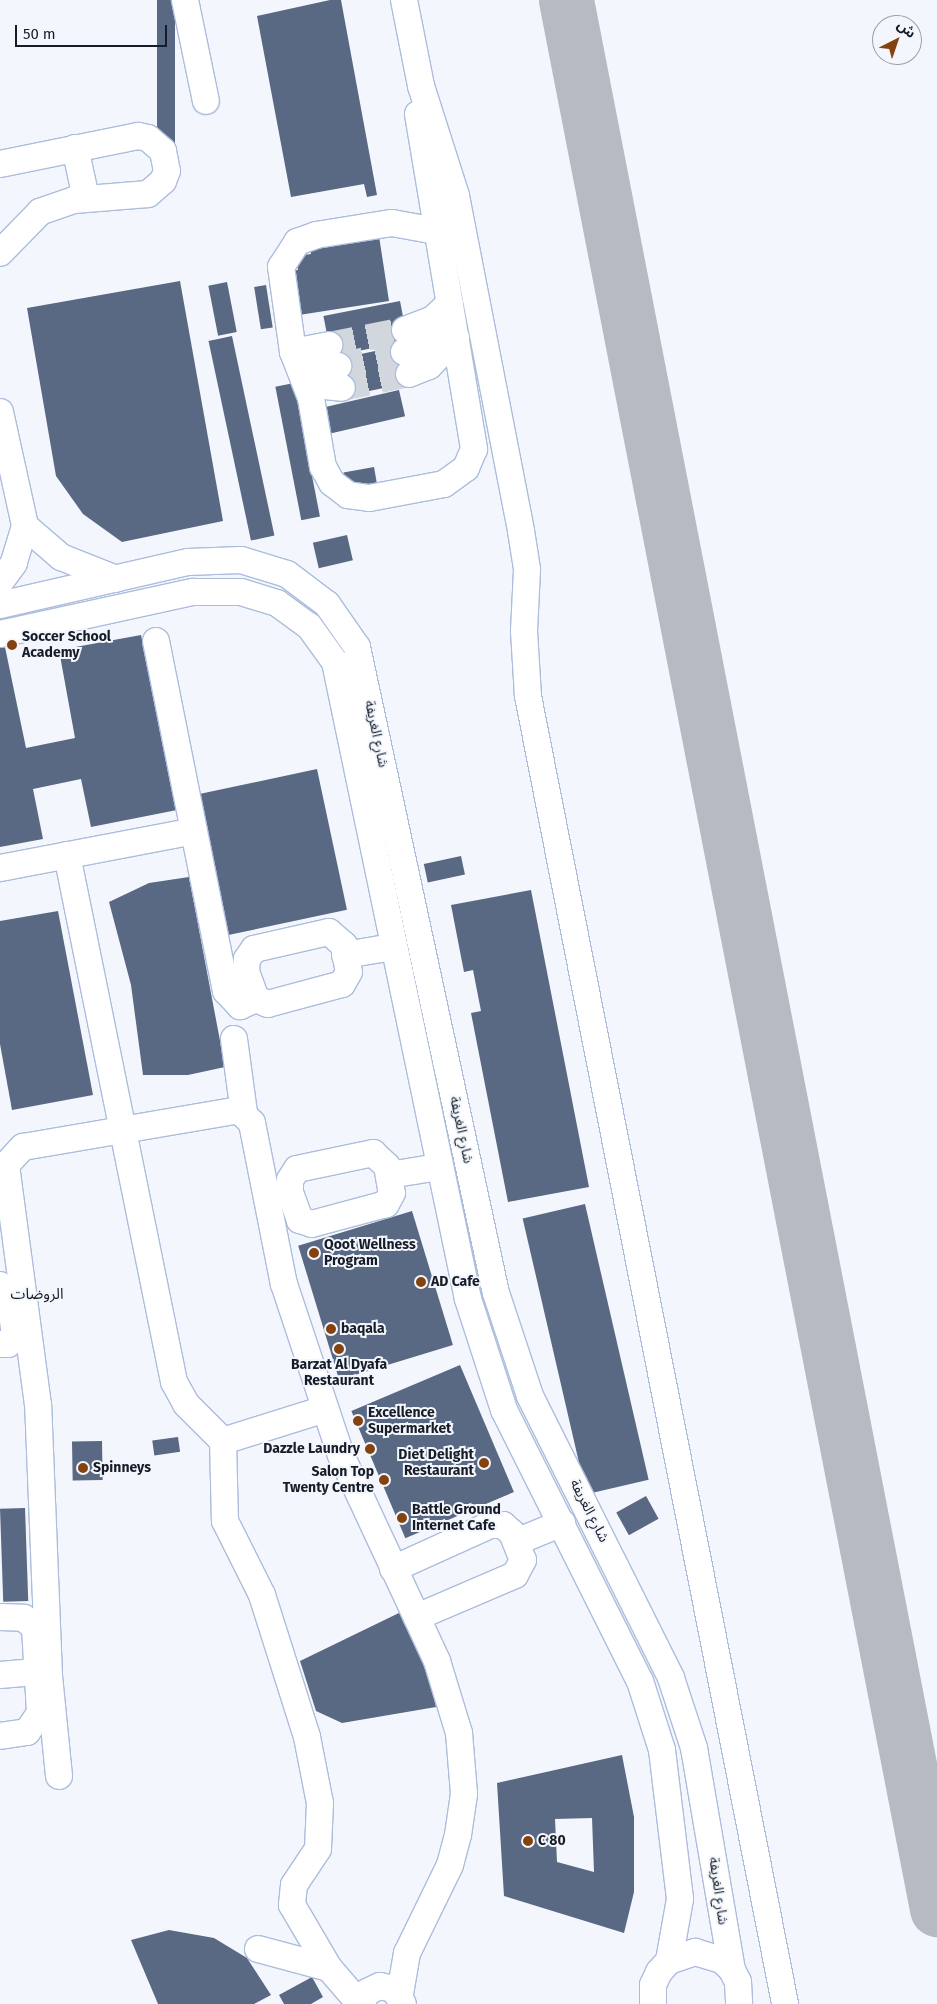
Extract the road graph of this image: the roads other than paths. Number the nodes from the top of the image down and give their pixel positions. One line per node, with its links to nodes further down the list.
1 (186, 0): 4 (street)
2 (404, 0): 3 (street)
3 (421, 86): 8 (street); 54 (street)
4 (206, 101)
5 (76, 148): 6 (street); 7 (street); 7 (street)
6 (0, 164)
7 (86, 198): 9 (street)
8 (436, 231): 10 (street); 11 (street)
9 (0, 251)
10 (453, 322): 10 (street); 11 (street)
11 (300, 370): 11 (street)
12 (0, 412): 13 (street)
13 (25, 526): 14 (street); 15 (street)
14 (118, 579): 16 (street, شارع الغريفة); 49 (street, شارع الغريفة)
15 (0, 582)
16 (0, 605)
17 (0, 634): 22 (street, شارع الغريفة)
18 (156, 641): 19 (street)
19 (194, 832): 20 (street); 24 (street)
20 (67, 855): 21 (street); 27 (street)
21 (0, 868)
22 (393, 947): 23 (street); 29 (street, شارع الغريفة)
23 (345, 955): 24 (street); 24 (street)
24 (256, 999)
25 (234, 1039): 26 (street)
26 (244, 1112): 27 (street); 32 (street)
27 (125, 1128): 28 (street); 36 (street)
28 (3, 1160): 34 (street)
29 (439, 1167): 30 (street); 37 (street, شارع الغريفة)
30 (389, 1175): 31 (street); 31 (street)
31 (300, 1220): 32 (street)
32 (273, 1226): 35 (street)
33 (0, 1285): 34 (street)
34 (15, 1339): 45 (street)
35 (326, 1409): 36 (street); 39 (street)
36 (223, 1441): 48 (street)
37 (562, 1523): 38 (street); 47 (street, شارع الغريفة)
38 (516, 1542): 39 (street); 40 (street)
39 (402, 1566): 40 (street)
40 (425, 1615): 51 (street)
41 (0, 1616): 42 (street)
42 (38, 1672): 43 (street); 44 (street)
43 (0, 1675)
44 (0, 1736)
45 (59, 1776)
46 (258, 1950): 48 (street)
47 (669, 1961): 49 (street); 50 (street)
48 (329, 1968): 52 (street)
49 (732, 1970): 53 (street, شارع الغريفة)
50 (649, 1998)
51 (401, 1999): 52 (street)
52 (361, 2004)
53 (739, 2004)
54 (785, 2004)

